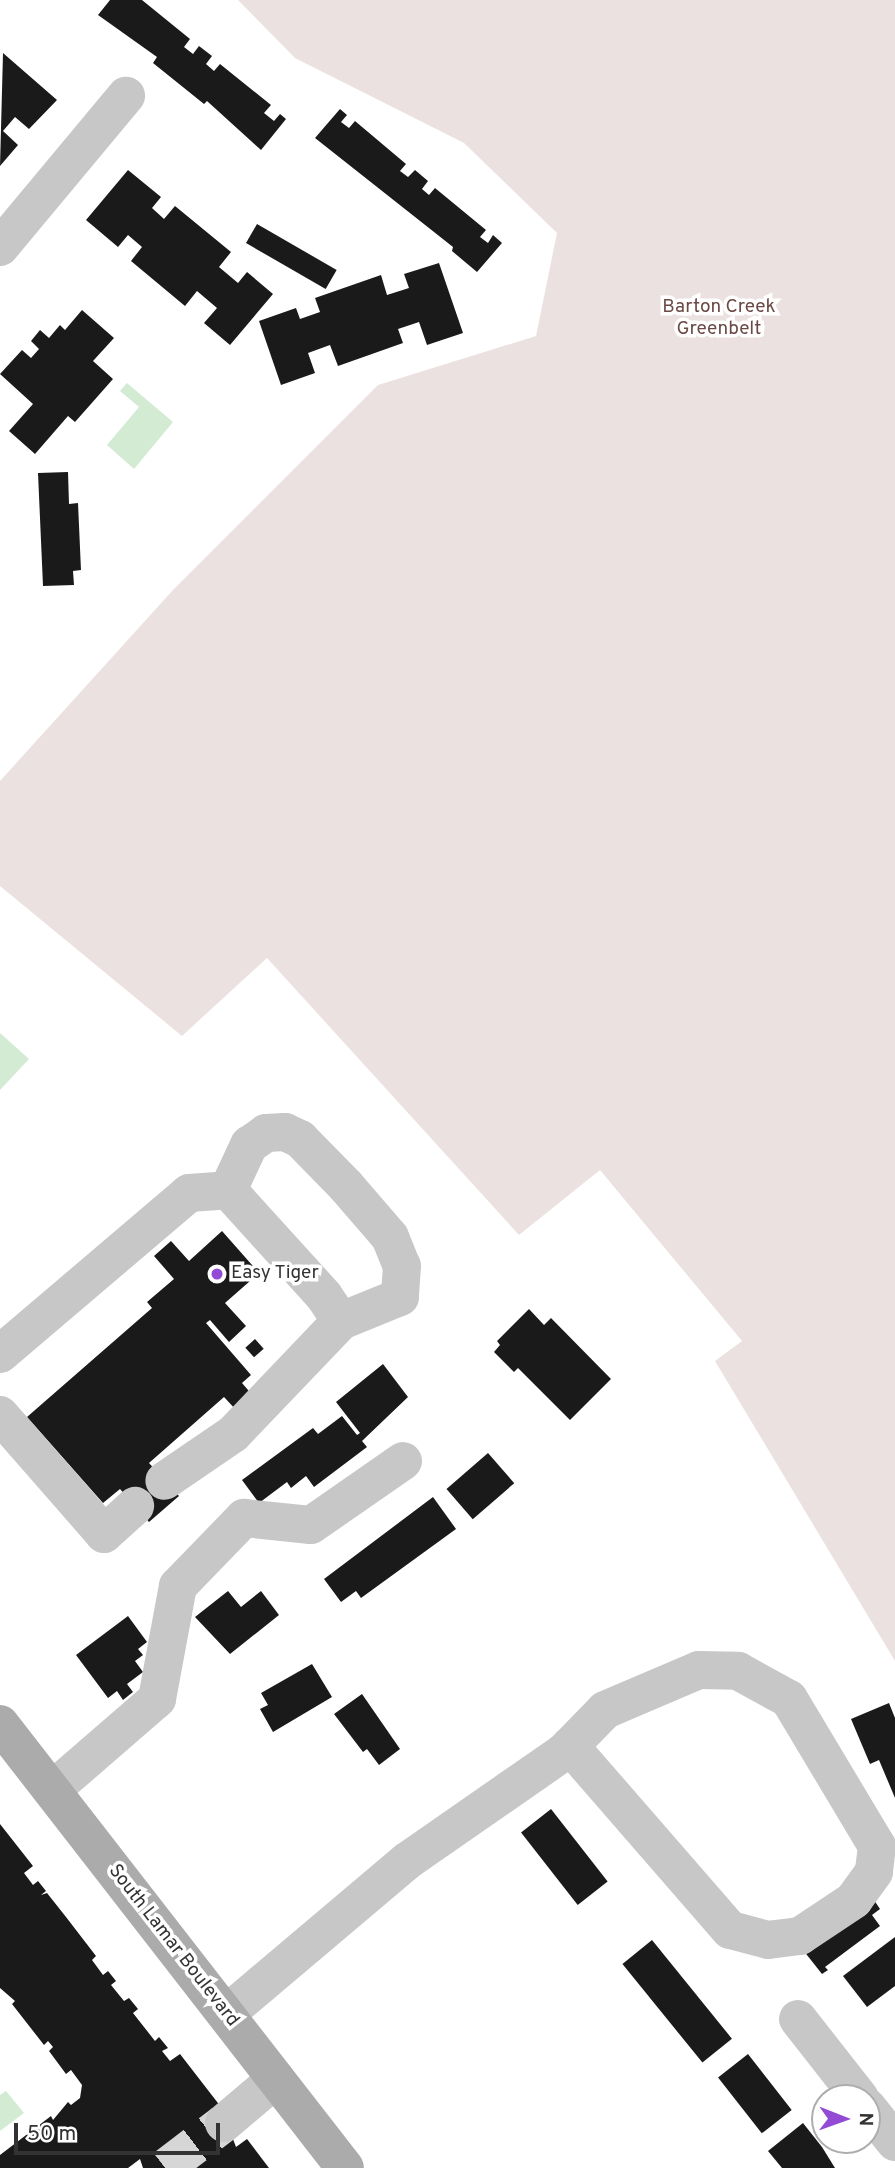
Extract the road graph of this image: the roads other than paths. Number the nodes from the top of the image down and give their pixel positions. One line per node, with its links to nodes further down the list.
1 (126, 96): 2 (street)
2 (0, 247)
3 (228, 1190): 4 (street); 4 (street); 5 (street)
4 (341, 1321): 8 (street)
5 (0, 1354)
6 (0, 1415): 9 (street)
7 (403, 1461): 12 (street)
8 (164, 1481)
9 (135, 1506)
10 (0, 1724): 12 (main road, South Lamar Boulevard)
11 (570, 1746): 11 (street); 13 (street)
12 (52, 1790): 13 (main road, South Lamar Boulevard)
13 (226, 2014): 15 (main road, South Lamar Boulevard)
14 (798, 2019): 16 (street)
15 (276, 2079): 17 (street); 20 (main road, South Lamar Boulevard)
16 (849, 2084)
17 (224, 2123)
18 (881, 2124): 19 (street)
19 (895, 2142)
20 (345, 2168)

